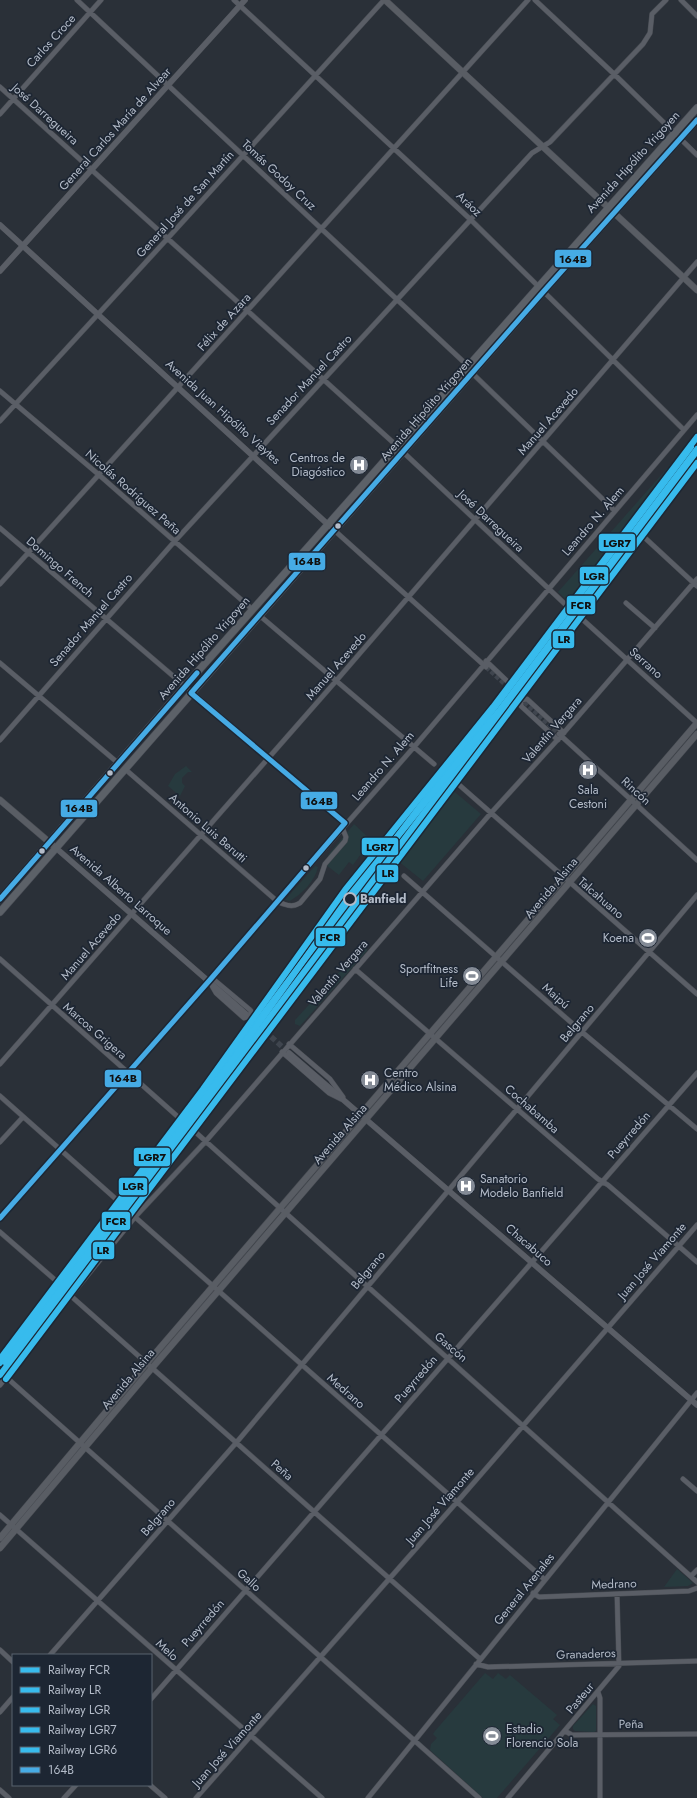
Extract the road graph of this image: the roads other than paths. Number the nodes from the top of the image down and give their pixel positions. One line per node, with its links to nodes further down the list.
1 (77, 0): 11 (street, Tomás Godoy Cruz)
2 (101, 0): 11 (street, Carlos Croce)
3 (234, 0): 10 (street, Aráoz)
4 (245, 0): 10 (street, General Carlos María de Alvear)
5 (385, 0): 13 (main road); 15 (street, General José de San Martín)
6 (528, 0): 13 (street, Félix de Azara)
7 (536, 0): 14 (street)
8 (666, 0): 14 (street, Senador Manuel Castro)
9 (681, 0): 12 (street)
10 (240, 6): 15 (street, Aráoz); 16 (street, General Carlos María de Alvear)
11 (90, 12): 16 (street, Tomás Godoy Cruz); 18 (street, Carlos Croce)
12 (697, 16)
13 (462, 73): 24 (street, Félix de Azara); 25 (main road)
14 (614, 74): 22 (street); 25 (street, Senador Manuel Castro)
15 (316, 76): 24 (street, Aráoz); 26 (street, General José de San Martín)
16 (169, 86): 26 (street, Tomás Godoy Cruz); 28 (street, General Carlos María de Alvear)
17 (0, 87): 18 (street, José Darregueira)
18 (14, 99): 20 (street, Carlos Croce); 28 (street, José Darregueira)
19 (697, 108): 22 (main road, Avenida Hipólito Yrigoyen)
20 (0, 114)
21 (697, 120): 23 (main road, Avenida Hipólito Yrigoyen)
22 (674, 133): 23 (street); 29 (main road, Avenida Hipólito Yrigoyen)
23 (680, 139): 27 (street); 30 (main road, Avenida Hipólito Yrigoyen)
24 (395, 148): 31 (street, Aráoz); 33 (street, Félix de Azara)
25 (543, 148): 29 (main road); 31 (street, Senador Manuel Castro)
26 (243, 156): 33 (street, Tomás Godoy Cruz); 34 (street, General José de San Martín)
27 (697, 156)
28 (93, 170): 34 (street, José Darregueira); 35 (street, General Carlos María de Alvear)
29 (608, 208): 30 (main road); 40 (main road, Avenida Hipólito Yrigoyen)
30 (614, 213): 38 (main road); 40 (main road, Avenida Hipólito Yrigoyen)
31 (471, 220): 40 (street, Aráoz); 43 (street, Senador Manuel Castro)
32 (0, 225): 35 (street, Avenida Juan Hipólito Vieytes)
33 (322, 228): 43 (street, Tomás Godoy Cruz); 44 (street, Félix de Azara)
34 (168, 238): 44 (street, José Darregueira); 45 (street, General José de San Martín)
35 (23, 246): 37 (street, General Carlos María de Alvear); 45 (street, Avenida Juan Hipólito Vieytes)
36 (697, 262): 38 (street, Manuel Acevedo)
37 (0, 272)
38 (683, 278): 39 (main road); 46 (street, Manuel Acevedo)
39 (690, 284): 41 (main road); 42 (street)
40 (542, 288): 46 (street, Aráoz); 47 (main road, Avenida Hipólito Yrigoyen); 48 (main road, Avenida Hipólito Yrigoyen)
41 (697, 289)
42 (697, 294)
43 (397, 299): 47 (street, Tomás Godoy Cruz); 49 (street, Senador Manuel Castro)
44 (247, 310): 49 (street, José Darregueira); 50 (street, Félix de Azara)
45 (97, 314): 50 (street, Avenida Juan Hipólito Vieytes); 52 (street, General José de San Martín)
46 (613, 361): 55 (street, Aráoz); 56 (street, Manuel Acevedo)
47 (468, 366): 57 (main road, Avenida Hipólito Yrigoyen)
48 (472, 374): 56 (street); 58 (main road, Avenida Hipólito Yrigoyen)
49 (324, 379): 57 (street, José Darregueira); 59 (street, Senador Manuel Castro)
50 (179, 387): 59 (street, Avenida Juan Hipólito Vieytes); 60 (street, Félix de Azara)
51 (0, 391): 52 (street, Nicolás Rodríguez Peña)
52 (15, 404): 54 (street, General José de San Martín); 60 (street, Nicolás Rodríguez Peña)
53 (697, 415): 55 (street, Leandro N. Alem)
54 (0, 421)
55 (684, 430): 61 (street, Leandro N. Alem)
56 (543, 441): 61 (street); 62 (street, Manuel Acevedo)
57 (397, 446): 63 (main road, Avenida Hipólito Yrigoyen)
58 (403, 452): 62 (street, José Darregueira); 65 (main road, Avenida Hipólito Yrigoyen)
59 (254, 455): 63 (street, Avenida Juan Hipólito Vieytes); 67 (street, Senador Manuel Castro)
60 (98, 474): 67 (street, Nicolás Rodríguez Peña); 68 (street, Félix de Azara)
61 (615, 511): 72 (street, Leandro N. Alem)
62 (475, 520): 72 (street, José Darregueira); 73 (street, Manuel Acevedo)
63 (328, 525): 65 (street, Avenida Juan Hipólito Vieytes); 76 (main road, Avenida Hipólito Yrigoyen)
64 (0, 528): 68 (street, Domingo French)
65 (334, 530): 73 (street, Avenida Juan Hipólito Vieytes); 77 (main road, Avenida Hipólito Yrigoyen)
66 (644, 537): 71 (street)
67 (174, 542): 76 (street, Nicolás Rodríguez Peña); 79 (street, Senador Manuel Castro)
68 (28, 552): 70 (street, Félix de Azara); 79 (street, Domingo French)
69 (697, 579): 71 (street, Valentín Vergara)
70 (0, 584)
71 (695, 585): 80 (street, Valentín Vergara)
72 (548, 589): 75 (street, José Darregueira); 83 (street, Leandro N. Alem)
73 (407, 597): 83 (street, Avenida Juan Hipólito Vieytes); 84 (street, Manuel Acevedo)
74 (626, 603): 80 (street)
75 (566, 605)
76 (253, 610): 86 (main road, Avenida Hipólito Yrigoyen)
77 (259, 616): 84 (street); 87 (main road, Avenida Hipólito Yrigoyen)
78 (581, 618): 81 (street, Serrano)
79 (105, 619): 86 (street, Domingo French); 88 (street, Senador Manuel Castro)
80 (655, 628): 81 (street, Valentín Vergara)
81 (628, 659): 89 (street, Serrano); 91 (street, Valentín Vergara)
82 (0, 664): 88 (street)
83 (485, 664): 85 (street, Avenida Juan Hipólito Vieytes); 93 (street, Leandro N. Alem)
84 (336, 681): 93 (street); 94 (street, Manuel Acevedo)
85 (508, 682)
86 (184, 687): 87 (street, Domingo French); 95 (main road, Avenida Hipólito Yrigoyen)
87 (191, 692): 94 (street, Domingo French); 97 (main road, Avenida Hipólito Yrigoyen)
88 (38, 696): 92 (street, Senador Manuel Castro); 95 (street)
89 (697, 723): 100 (main road, Avenida Alsina)
90 (697, 734): 100 (main road, Avenida Alsina)
91 (561, 736): 91 (street); 100 (street, Rincón); 101 (street, Valentín Vergara)
92 (0, 740)
93 (414, 747): 96 (street); 102 (street, Leandro N. Alem)
94 (268, 758): 102 (street, Domingo French); 103 (street, Manuel Acevedo)
95 (118, 763): 104 (main road, Avenida Hipólito Yrigoyen)
96 (434, 764)
97 (125, 769): 103 (street, Antonio Luis Berutti); 105 (main road, Avenida Hipólito Yrigoyen)
98 (457, 783): 101 (street, Talcahuano)
99 (0, 800): 104 (main road, Avenida Alberto Larroque)
100 (633, 802): 106 (street, Rincón); 108 (main road, Avenida Alsina)
101 (491, 813): 108 (street, Talcahuano); 109 (street, Valentín Vergara)
102 (344, 825): 112 (street, Leandro N. Alem); 112 (street)
103 (200, 836): 112 (street, Antonio Luis Berutti); 114 (street, Manuel Acevedo)
104 (49, 842): 105 (main road, Avenida Alberto Larroque); 111 (main road, Avenida Hipólito Yrigoyen)
105 (56, 848): 113 (main road, Avenida Hipólito Yrigoyen); 114 (street, Avenida Alberto Larroque)
106 (697, 860)
107 (404, 876): 109 (street, Maipú)
108 (567, 881): 115 (street, Talcahuano); 116 (main road, Avenida Alsina); 118 (main road, Avenida Alsina)
109 (423, 892): 116 (street, Maipú); 119 (street, Valentín Vergara)
110 (697, 895): 115 (street, Belgrano)
111 (0, 898)
112 (278, 902): 120 (street, Leandro N. Alem)
113 (0, 912)
114 (131, 914): 120 (street, Avenida Alberto Larroque); 122 (street, Manuel Acevedo)
115 (648, 953): 121 (street, Talcahuano); 124 (street, Belgrano)
116 (497, 958): 118 (street, Maipú); 125 (main road, Avenida Alsina)
117 (0, 959): 122 (street, Marcos Grigera)
118 (502, 962): 124 (street, Maipú); 126 (main road, Avenida Alsina)
119 (355, 969): 125 (street, Cochabamba); 127 (street, Valentín Vergara)
120 (211, 980): 120 (street, Avenida Alberto Larroque); 123 (street, Avenida Alberto Larroque); 131 (street, Leandro N. Alem)
121 (697, 994)
122 (52, 1006): 130 (street, Manuel Acevedo); 131 (street, Marcos Grigera)
123 (246, 1014)
124 (582, 1032): 135 (street, Maipú); 136 (street, Belgrano)
125 (430, 1035): 126 (street, Cochabamba); 137 (main road, Avenida Alsina)
126 (436, 1040): 136 (street, Cochabamba); 140 (main road, Avenida Alsina)
127 (289, 1044): 128 (street, Valentín Vergara); 134 (street, Chacabuco)
128 (282, 1052): 134 (street, Chacabuco); 143 (street, Valentín Vergara)
129 (289, 1053): 134 (street, Chacabuco)
130 (0, 1064)
131 (128, 1073): 138 (street, Marcos Grigera); 145 (street, Leandro N. Alem)
132 (697, 1073): 135 (street, Pueyrredón)
133 (0, 1096): 139 (street)
134 (346, 1102): 137 (street, Chacabuco)
135 (668, 1105): 142 (street, Maipú); 146 (street, Pueyrredón)
136 (516, 1108): 146 (street, Cochabamba); 147 (street, Belgrano)
137 (361, 1115): 140 (street, Chacabuco); 149 (main road, Avenida Alsina)
138 (177, 1116)
139 (23, 1117): 144 (street); 145 (street)
140 (367, 1120): 147 (street, Chacabuco); 150 (main road, Avenida Alsina)
141 (192, 1129): 143 (street, Gascón)
142 (697, 1129)
143 (206, 1141): 149 (street, Gascón); 151 (street, Valentín Vergara)
144 (0, 1142)
145 (60, 1150): 148 (street); 152 (street, Leandro N. Alem)
146 (602, 1182): 155 (street, Cochabamba); 156 (street, Pueyrredón)
147 (448, 1190): 156 (street, Chacabuco); 160 (street, Belgrano)
148 (116, 1200)
149 (280, 1208): 150 (street, Gascón); 159 (main road, Avenida Alsina)
150 (286, 1214): 160 (street, Gascón); 161 (main road, Avenida Alsina)
151 (135, 1217): 159 (street, Medrano); 162 (street, Valentín Vergara)
152 (0, 1218)
153 (697, 1225): 155 (street, Juan José Viamonte)
154 (0, 1232): 158 (street)
155 (679, 1246): 157 (street, Cochabamba); 163 (street, Juan José Viamonte)
156 (532, 1262): 163 (street, Chacabuco); 164 (street, Pueyrredón)
157 (697, 1262)
158 (54, 1279)
159 (213, 1286): 161 (street, Medrano); 165 (main road, Avenida Alsina)
160 (367, 1287): 164 (street, Gascón); 166 (street, Belgrano)
161 (218, 1291): 166 (street, Medrano); 167 (main road, Avenida Alsina)
162 (71, 1296): 165 (street, Peña); 168 (street, Valentín Vergara)
163 (608, 1327): 171 (street, Chacabuco); 173 (street, Juan José Viamonte)
164 (448, 1358): 173 (street, Gascón); 174 (street, Pueyrredón)
165 (147, 1363): 167 (street, Peña); 176 (main road, Avenida Alsina)
166 (301, 1365): 174 (street, Medrano); 175 (street, Belgrano)
167 (152, 1368): 175 (street, Peña); 176 (main road, Avenida Alsina)
168 (6, 1377): 169 (street, Valentín Vergara); 176 (street, Gallo)
169 (0, 1385)
170 (697, 1393): 171 (street, General Arenales)
171 (691, 1400): 172 (street, Chacabuco); 179 (street, General Arenales)
172 (697, 1405)
173 (524, 1425): 179 (street, Gascón); 180 (street, Juan José Viamonte)
174 (380, 1434): 180 (street, Medrano); 181 (street, Pueyrredón)
175 (236, 1443): 181 (street, Peña); 183 (street, Belgrano)
176 (83, 1445): 183 (street, Gallo); 184 (main road, Avenida Alsina); 185 (main road, Avenida Alsina)
177 (683, 1479): 178 (street)
178 (697, 1492)
179 (608, 1501): 189 (street, Gascón); 191 (street, General Arenales)
180 (457, 1502): 190 (street, Juan José Viamonte); 191 (street, Medrano)
181 (314, 1511): 190 (street, Peña); 194 (street, Pueyrredón)
182 (0, 1515): 184 (street, Melo)
183 (168, 1520): 194 (street, Gallo); 197 (street, Belgrano)
184 (11, 1525): 185 (street, Melo); 186 (main road, Avenida Alsina)
185 (16, 1530): 187 (main road, Avenida Alsina); 197 (street, Melo)
186 (0, 1538)
187 (0, 1548)
188 (697, 1570): 189 (street)
189 (691, 1576): 192 (street, Gascón)
190 (390, 1578): 200 (street, Juan José Viamonte); 201 (street, Peña)
191 (544, 1579): 195 (street, General Arenales)
192 (697, 1582)
193 (697, 1588): 196 (street, Medrano)
194 (245, 1590): 200 (street, Gallo); 206 (street, Pueyrredón)
195 (533, 1593): 196 (street, Medrano); 201 (street, General Arenales)
196 (617, 1594): 205 (street)
197 (98, 1601): 199 (street, Belgrano); 206 (street, Melo)
198 (0, 1650): 203 (street)
199 (51, 1654)
200 (322, 1657): 214 (street, Juan José Viamonte); 215 (street, Gallo)
201 (480, 1659): 204 (street, General Arenales)
202 (697, 1660): 205 (street, Granaderos)
203 (12, 1661)
204 (476, 1664): 205 (street, Granaderos); 215 (street, General Arenales)
205 (619, 1664): 207 (street, Pasteur)
206 (176, 1670): 209 (street, Pueyrredón); 214 (street, Melo)
207 (598, 1692): 211 (street, Pasteur); 213 (street)
208 (12, 1698): 210 (street)
209 (152, 1698)
210 (0, 1712)
211 (565, 1731): 213 (street, Peña); 226 (street, Pasteur)
212 (697, 1734): 213 (street, Peña)
213 (600, 1735): 227 (street)
214 (252, 1736): 222 (street, Juan José Viamonte); 223 (street, Melo)
215 (414, 1740): 224 (street, General Arenales); 225 (street, Gallo)
216 (75, 1786): 220 (street)
217 (151, 1786): 221 (street)
218 (0, 1790): 219 (street)
219 (9, 1798)
220 (64, 1798)
221 (165, 1798)
222 (196, 1798)
223 (322, 1798)
224 (368, 1798)
225 (479, 1798)
226 (508, 1798)
227 (600, 1798)

